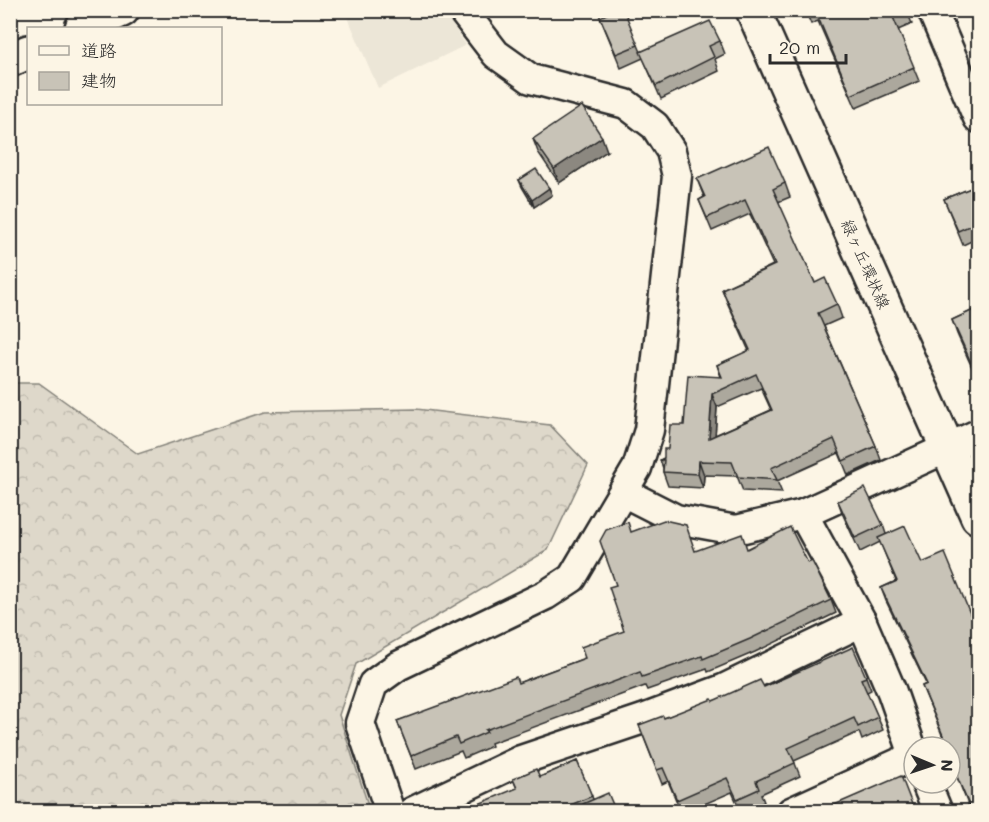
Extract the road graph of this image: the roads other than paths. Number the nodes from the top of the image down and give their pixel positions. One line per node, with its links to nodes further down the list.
1 (462, 10): 11 (street)
2 (753, 10): 10 (street, 緑ヶ丘環状線)
3 (932, 10): 8 (street)
4 (115, 12): 5 (street)
5 (84, 27)
6 (27, 52): 7 (street)
7 (10, 60)
8 (978, 118)
9 (978, 434): 10 (street)
10 (948, 448): 12 (street); 13 (street, 緑ヶ丘環状線)
11 (623, 492): 12 (street); 18 (street)
12 (803, 514): 14 (street)
13 (978, 517)
14 (862, 622): 15 (street); 19 (street)
15 (907, 735)
16 (902, 761): 20 (street)
17 (931, 795): 21 (street)
18 (390, 812)
19 (412, 812)
20 (791, 812)
21 (938, 812)

